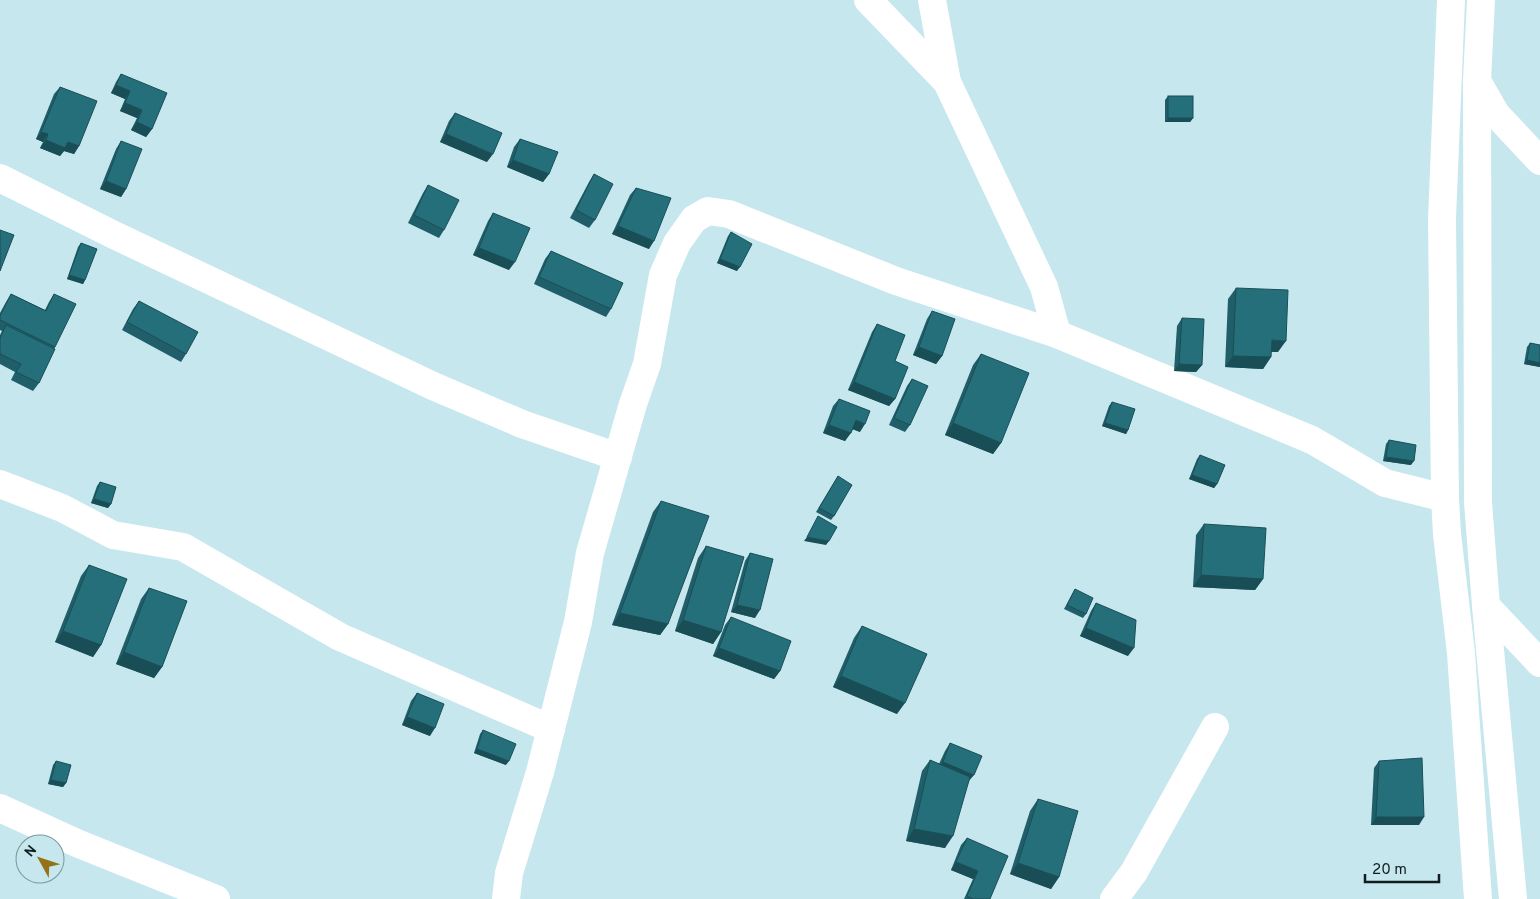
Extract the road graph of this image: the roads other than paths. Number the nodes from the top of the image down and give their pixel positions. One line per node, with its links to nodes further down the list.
1 (868, 0): 6 (street)
2 (932, 0): 6 (street)
3 (1451, 0): 12 (street)
4 (1481, 0): 5 (street)
5 (1476, 80): 7 (street); 13 (street)
6 (947, 82): 9 (street)
7 (1540, 161)
8 (0, 178): 10 (street)
9 (1057, 334): 10 (street); 12 (street)
10 (618, 457): 18 (street)
11 (0, 484): 18 (street)
12 (1446, 498): 14 (street)
13 (1480, 530): 14 (street); 15 (street)
14 (1447, 534): 23 (street)
15 (1486, 606): 16 (street); 24 (street)
16 (1540, 663)
17 (1215, 727): 22 (street)
18 (551, 728): 21 (street)
19 (0, 808): 20 (street)
20 (216, 899)
21 (506, 899)
22 (1114, 899)
23 (1478, 899)
24 (1513, 899)

